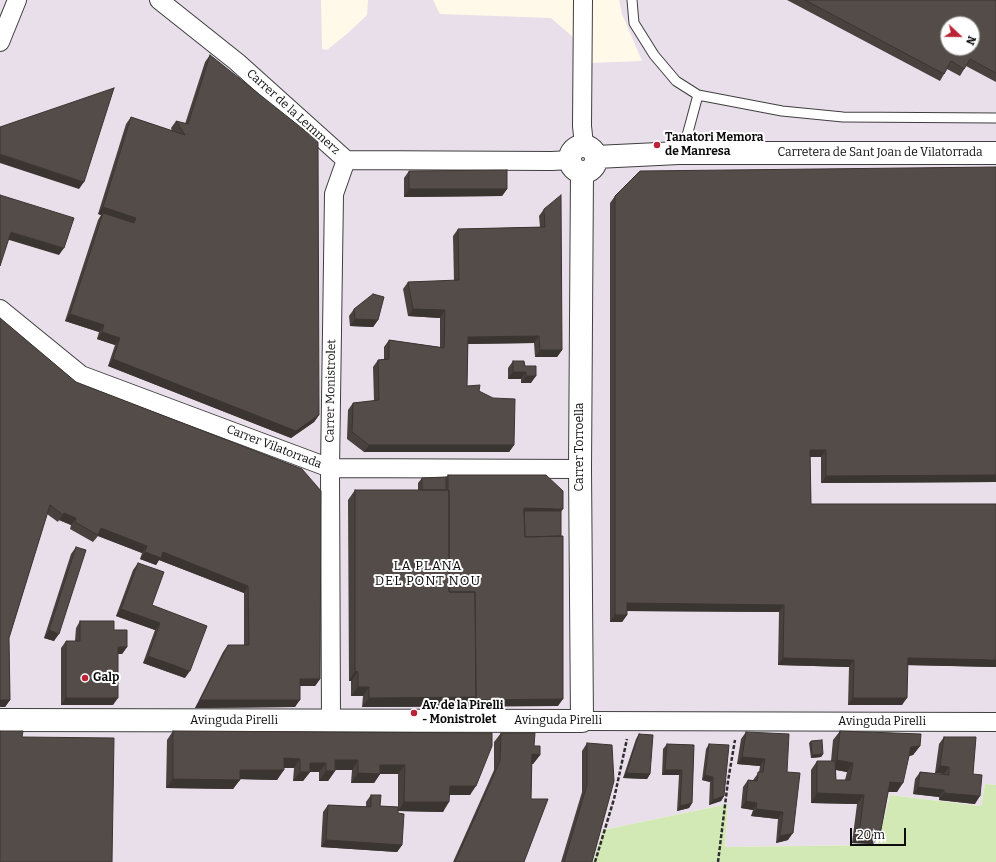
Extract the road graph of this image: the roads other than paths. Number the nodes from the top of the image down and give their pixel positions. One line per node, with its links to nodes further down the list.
1 (17, 0): 5 (street)
2 (159, 0): 11 (street, Carrer de la Lemmerz)
3 (583, 0): 10 (street)
4 (632, 0): 6 (lane)
5 (0, 42)
6 (698, 95): 7 (lane); 8 (lane)
7 (996, 118)
8 (679, 153): 9 (street, Carretera de Sant Joan de Vilatorrada); 10 (street, Carretera de Sant Joan de Vilatorrada)
9 (996, 153)
10 (583, 159): 11 (street, Carrer de la Lemmerz); 14 (street, Carrer Torroella)
11 (346, 160): 13 (street, Carrer Monistrolet)
12 (0, 309): 13 (street, Carrer Vilatorrada)
13 (330, 468): 14 (street, Carrer Vilatorrada); 16 (street, Carrer Monistrolet)
14 (580, 469): 17 (street, Carrer Torroella)
15 (0, 720): 16 (street, Avinguda Pirelli)
16 (331, 721): 17 (street, Avinguda Pirelli)
17 (582, 722): 18 (street, Avinguda Pirelli)
18 (996, 722)

